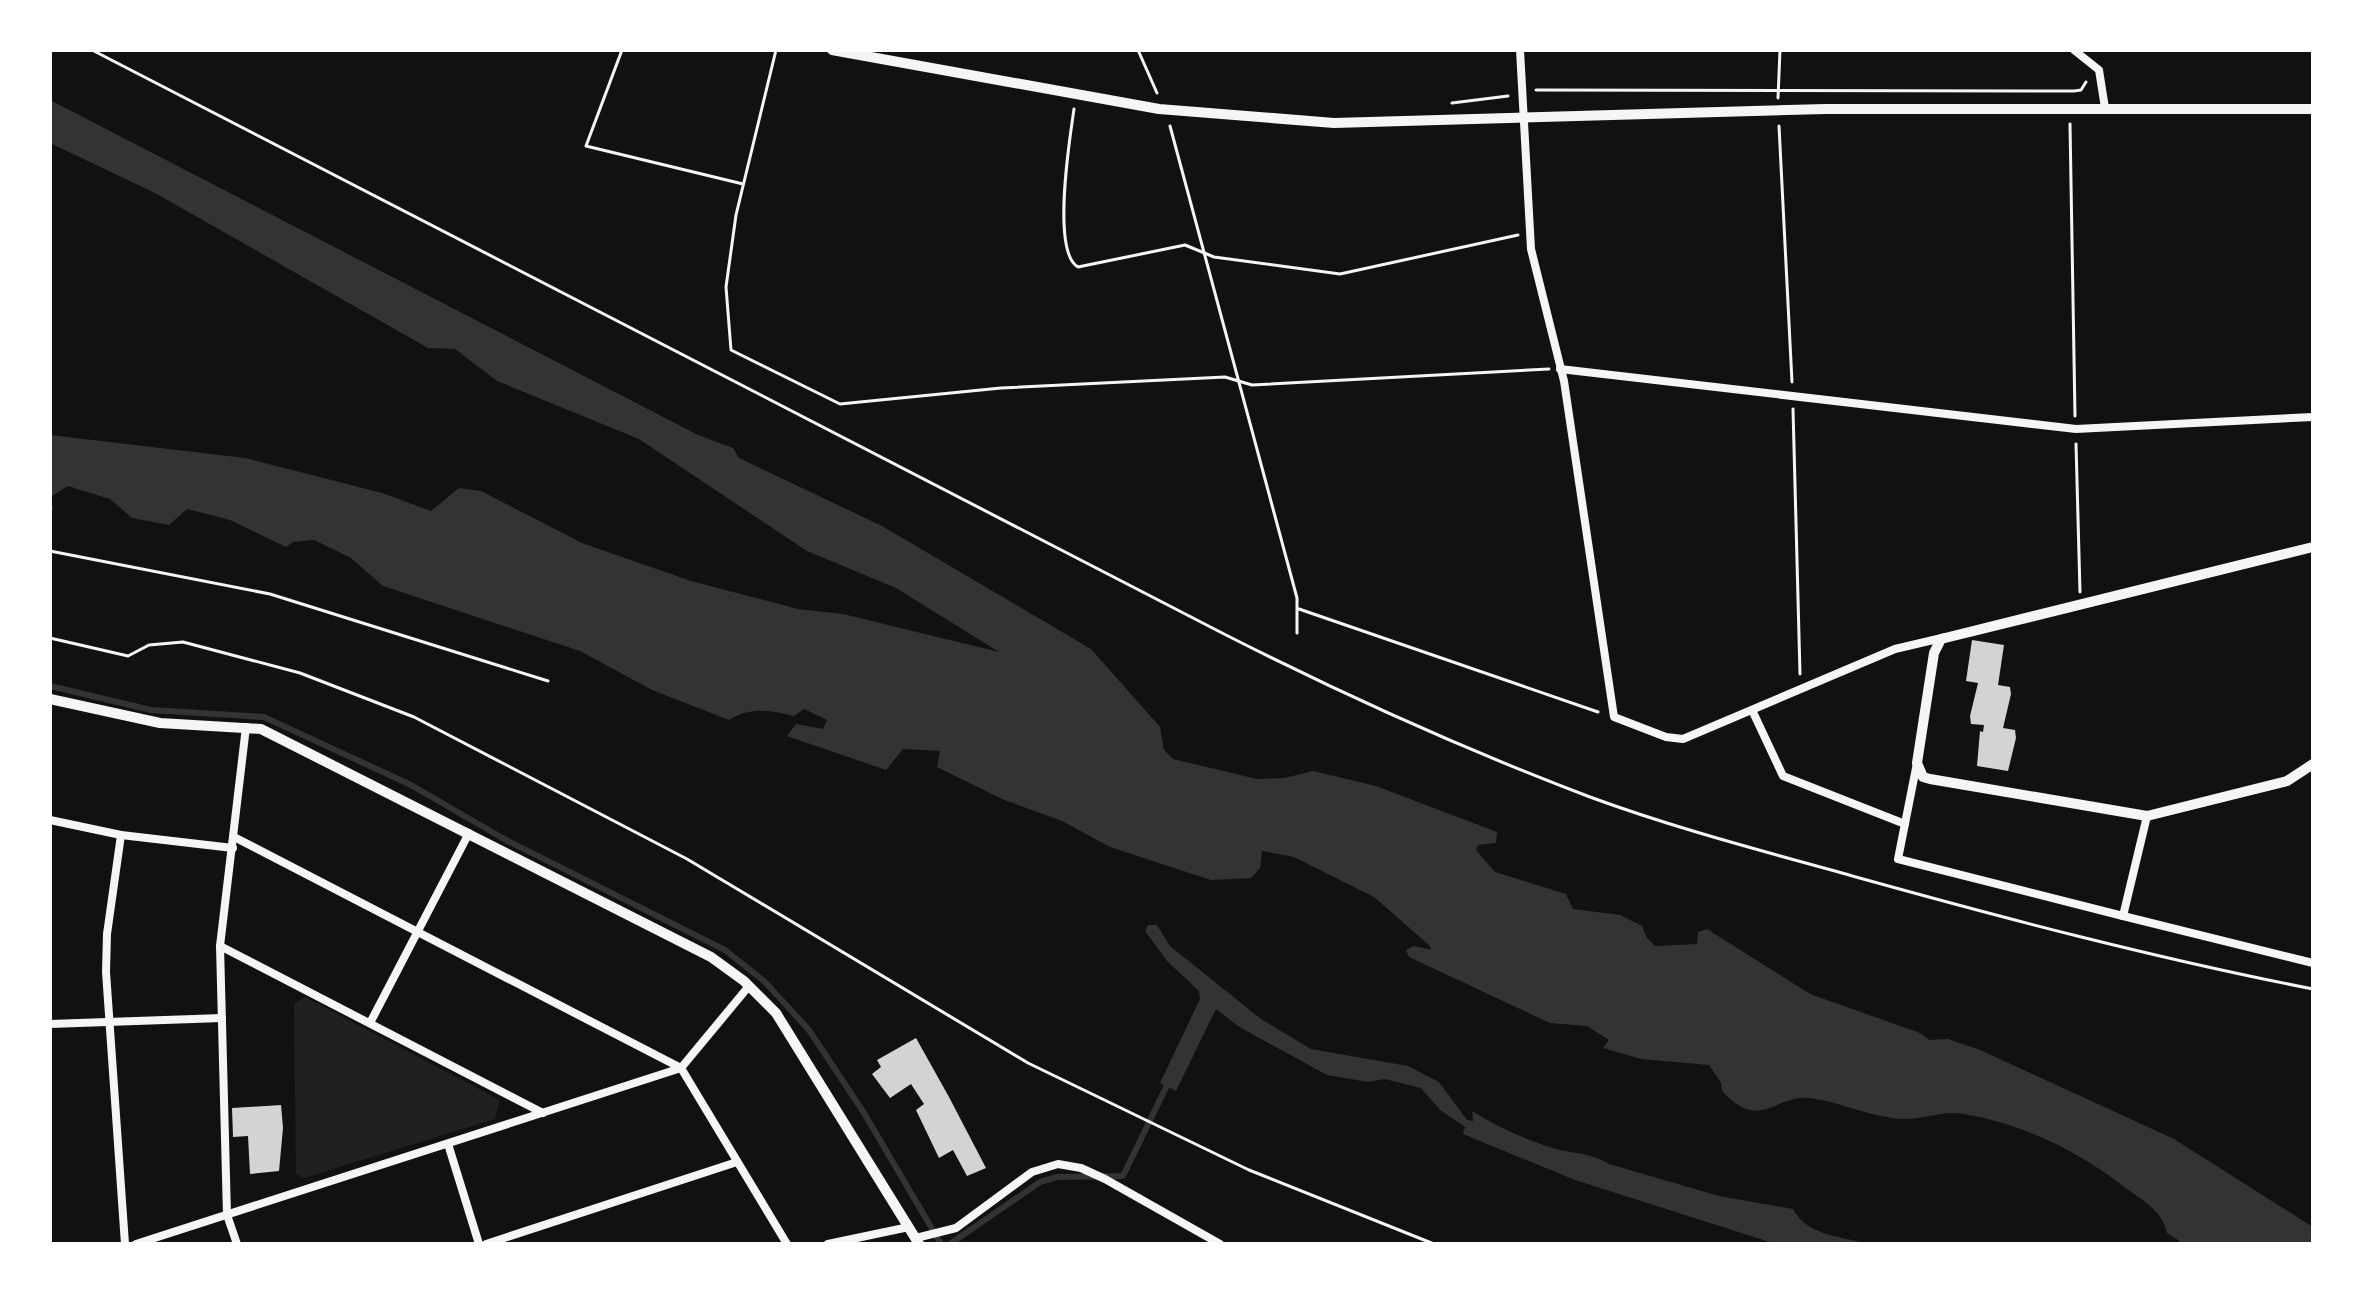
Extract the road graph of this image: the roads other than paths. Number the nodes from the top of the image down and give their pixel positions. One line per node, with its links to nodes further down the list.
1 (832, 50): 6 (street)
2 (1520, 50): 6 (street)
3 (2074, 50): 4 (street)
4 (2105, 108): 5 (street); 6 (street)
5 (2313, 109)
6 (1522, 118): 7 (street)
7 (1560, 369): 8 (street); 12 (street)
8 (2313, 417)
9 (2313, 547): 10 (street)
10 (1948, 636): 12 (street); 14 (street)
11 (50, 699): 13 (street)
12 (1752, 710): 18 (street)
13 (246, 727): 19 (street); 21 (street)
14 (1917, 763): 16 (street); 18 (street)
15 (2313, 764): 16 (street)
16 (2147, 816): 23 (street)
17 (50, 820): 20 (street)
18 (1905, 824): 23 (street)
19 (469, 833): 24 (street); 27 (street)
20 (121, 835): 22 (street); 29 (street)
21 (234, 837): 22 (street); 24 (street)
22 (233, 848): 25 (street)
23 (2123, 916): 26 (street)
24 (418, 931): 30 (street); 32 (street)
25 (220, 946): 28 (street); 30 (street)
26 (2313, 963)
27 (749, 986): 32 (street); 37 (street)
28 (222, 1018): 29 (street); 36 (street)
29 (110, 1020): 31 (street); 39 (street)
30 (370, 1023): 33 (street)
31 (50, 1024)
32 (681, 1068): 33 (street); 35 (street)
33 (543, 1113): 34 (street)
34 (448, 1144): 36 (street); 42 (street)
35 (737, 1162): 43 (street); 44 (street)
36 (227, 1215): 40 (street); 41 (street)
37 (909, 1227): 38 (street); 45 (street)
38 (918, 1241): 46 (street)
39 (125, 1244)
40 (136, 1244)
41 (237, 1244)
42 (479, 1244)
43 (486, 1244)
44 (787, 1244)
45 (828, 1244)
46 (1220, 1244)

